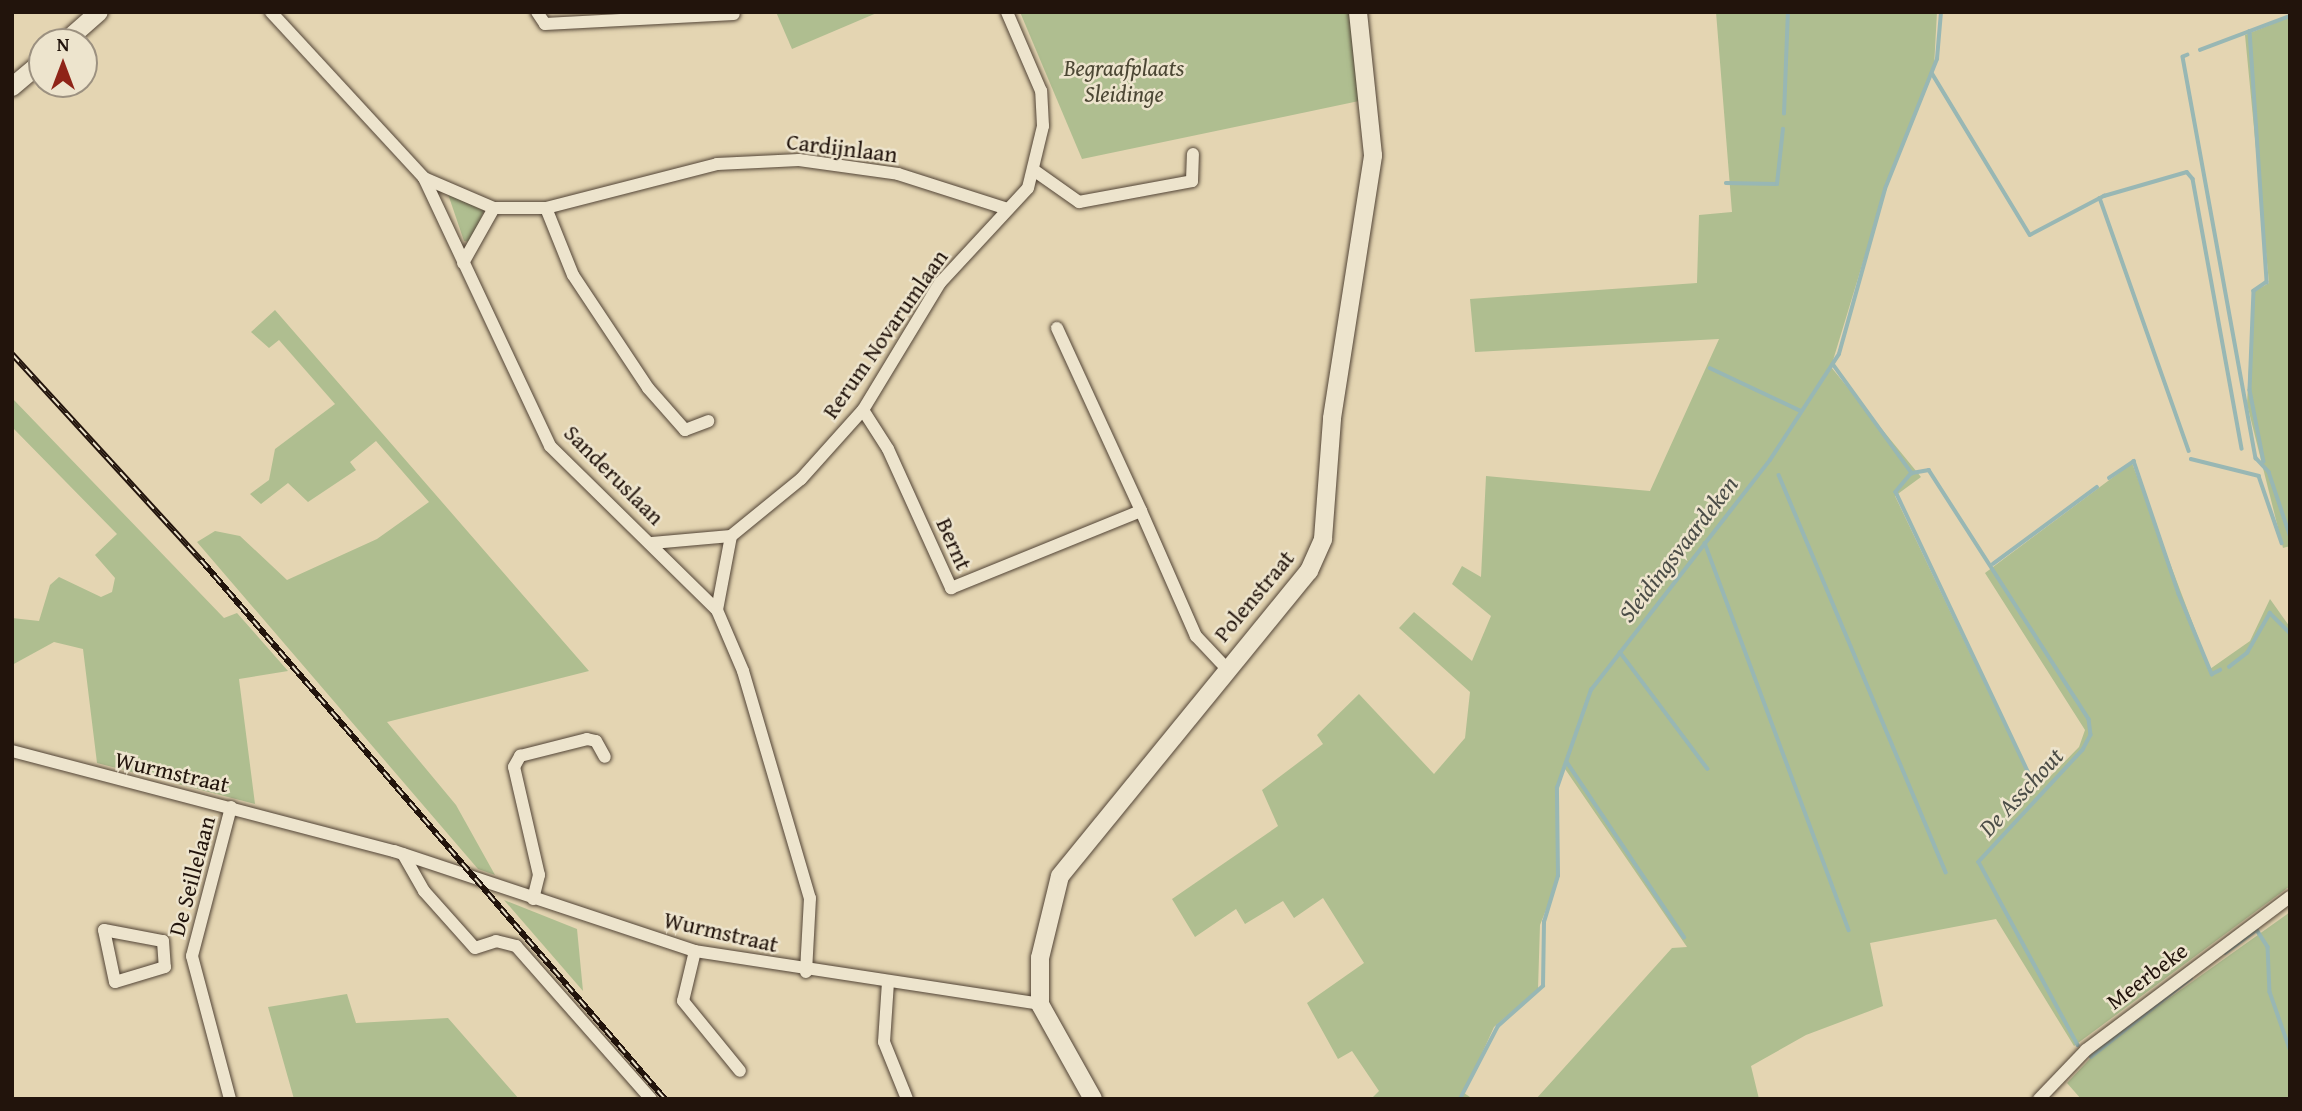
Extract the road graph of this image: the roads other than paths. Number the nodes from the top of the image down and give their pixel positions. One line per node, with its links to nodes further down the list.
1 (99, 12): 8 (main road)
2 (271, 12): 13 (street, Sanderuslaan)
3 (537, 12): 7 (street)
4 (1007, 12): 12 (street)
5 (1358, 12): 25 (main road, Polenstraat)
6 (734, 14): 7 (street)
7 (650, 15)
8 (81, 28)
9 (28, 74): 10 (main road)
10 (12, 87)
11 (1193, 153): 12 (street)
12 (1035, 171): 16 (street, Rerum Novarumlaan)
13 (424, 177): 14 (street, Cardijnlaan); 17 (street, Sanderuslaan)
14 (494, 208): 15 (street, Cardijnlaan); 17 (street)
15 (546, 208): 16 (street, Cardijnlaan); 20 (street)
16 (1008, 209): 19 (street, Rerum Novarumlaan)
17 (463, 263): 23 (street, Sanderuslaan)
18 (1057, 328): 21 (street)
19 (863, 410): 21 (street, Bernt); 22 (street, Rerum Novarumlaan)
20 (708, 421)
21 (1141, 511): 25 (street)
22 (731, 536): 23 (street); 24 (street)
23 (652, 543): 24 (street, Sanderuslaan)
24 (717, 610): 35 (street, Sanderuslaan)
25 (1226, 668): 37 (main road, Polenstraat)
26 (12, 751): 28 (street, Wurmstraat)
27 (605, 757): 31 (street)
28 (232, 807): 29 (street, Wurmstraat); 34 (street, De Seillelaan)
29 (403, 854): 31 (street, Wurmstraat); 40 (street)
30 (2290, 897): 43 (street, Meerbeke)
31 (533, 899): 32 (street, Wurmstraat)
32 (695, 951): 35 (street, Wurmstraat); 38 (street)
33 (167, 954): 33 (street, De Seillelaan); 34 (street, De Seillelaan)
34 (192, 956): 39 (street, De Seillelaan)
35 (806, 972): 36 (street, Wurmstraat)
36 (888, 982): 37 (street, Wurmstraat); 41 (street)
37 (1040, 1003): 42 (main road, Polenstraat)
38 (740, 1071)
39 (230, 1099)
40 (650, 1099)
41 (907, 1099)
42 (1093, 1099)
43 (2039, 1099)

